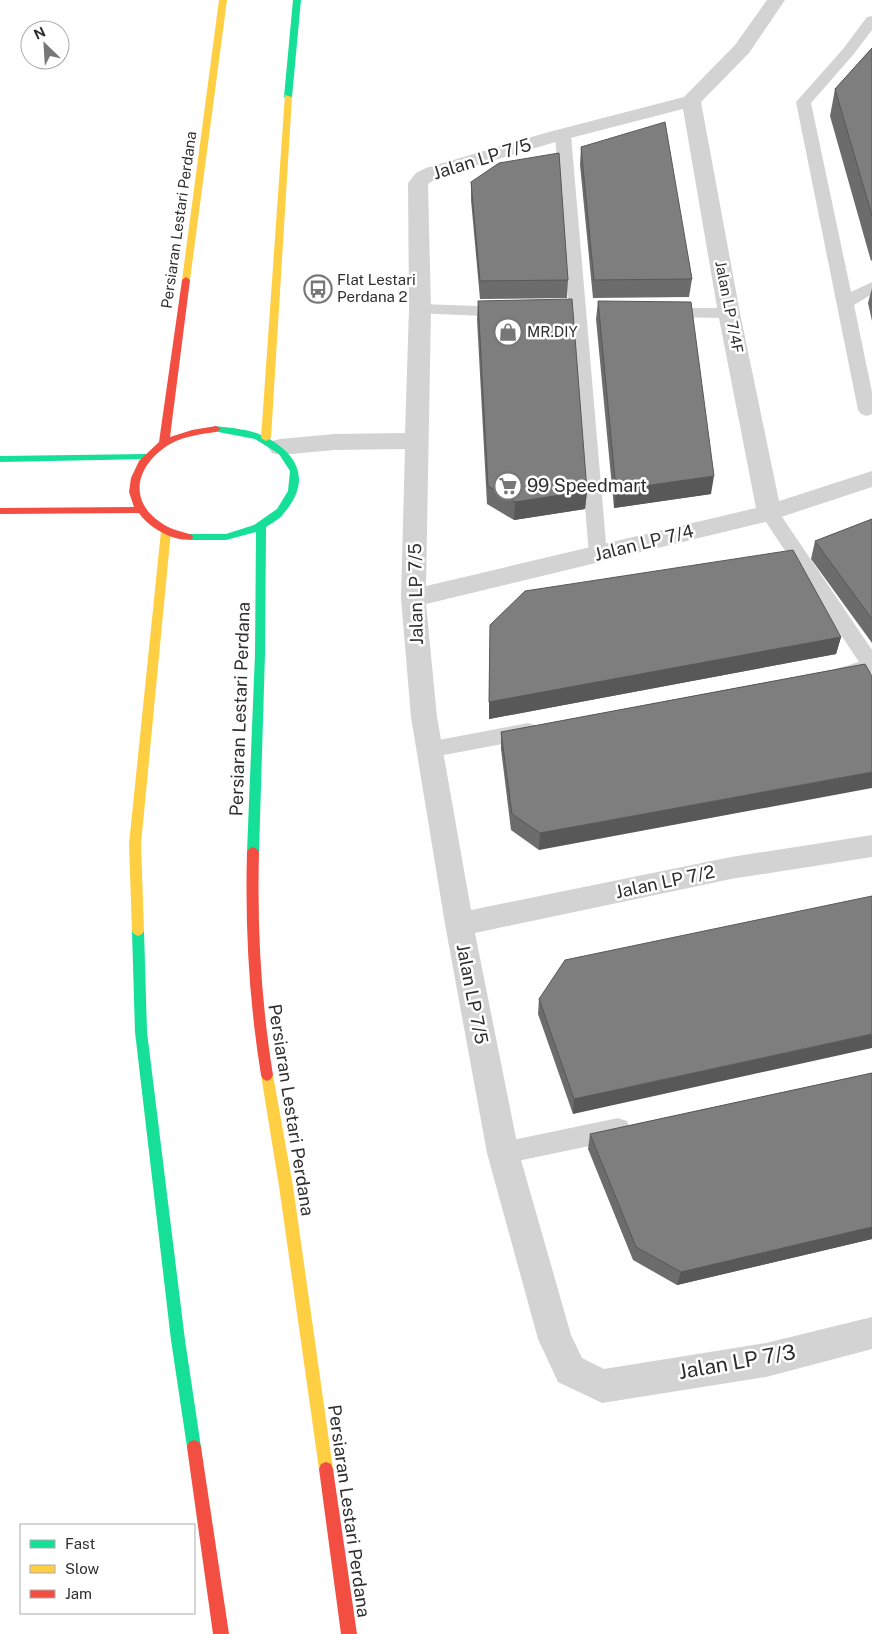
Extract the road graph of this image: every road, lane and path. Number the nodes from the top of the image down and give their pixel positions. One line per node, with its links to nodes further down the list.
1 (224, 0): 19 (street, Persiaran Lestari Perdana)
2 (297, 0): 18 (street)
3 (776, 0): 5 (street)
4 (872, 20): 8 (lane)
5 (691, 101): 6 (street, Jalan LP 7/5); 12 (street, Jalan LP 7/4F)
6 (562, 135): 9 (street, Jalan LP 7/5); 13 (lane)
7 (872, 287): 8 (lane)
8 (845, 303): 16 (lane)
9 (420, 309): 10 (lane); 17 (street, Jalan LP 7/5)
10 (518, 312)
11 (558, 313): 13 (lane)
12 (729, 313): 15 (lane); 25 (street, Jalan LP 7/4F)
13 (577, 314): 14 (lane); 28 (lane)
14 (596, 314)
15 (644, 314)
16 (872, 408)
17 (418, 441): 18 (street); 29 (street, Jalan LP 7/5)
18 (273, 442): 19 (street); 26 (street)
19 (164, 443): 20 (street)
20 (147, 457): 21 (street); 23 (street)
21 (0, 459)
22 (872, 479): 25 (street, Jalan LP 7/4)
23 (140, 510): 24 (street); 27 (street)
24 (0, 511)
25 (769, 513): 28 (street, Jalan LP 7/4); 30 (lane)
26 (261, 527): 27 (street); 41 (street, Persiaran Lestari Perdana)
27 (166, 531): 40 (street)
28 (598, 555): 29 (street, Jalan LP 7/4)
29 (413, 598): 33 (street, Jalan LP 7/5)
30 (872, 666): 31 (lane)
31 (818, 678)
32 (545, 728): 33 (lane)
33 (428, 750): 35 (street, Jalan LP 7/5)
34 (872, 846): 35 (street, Jalan LP 7/2)
35 (459, 924): 37 (street, Jalan LP 7/5)
36 (639, 1124): 37 (lane)
37 (503, 1153): 39 (street, Jalan LP 7/5)
38 (872, 1333): 39 (street, Jalan LP 7/3)
39 (602, 1386)
40 (221, 1634)
41 (349, 1634)

